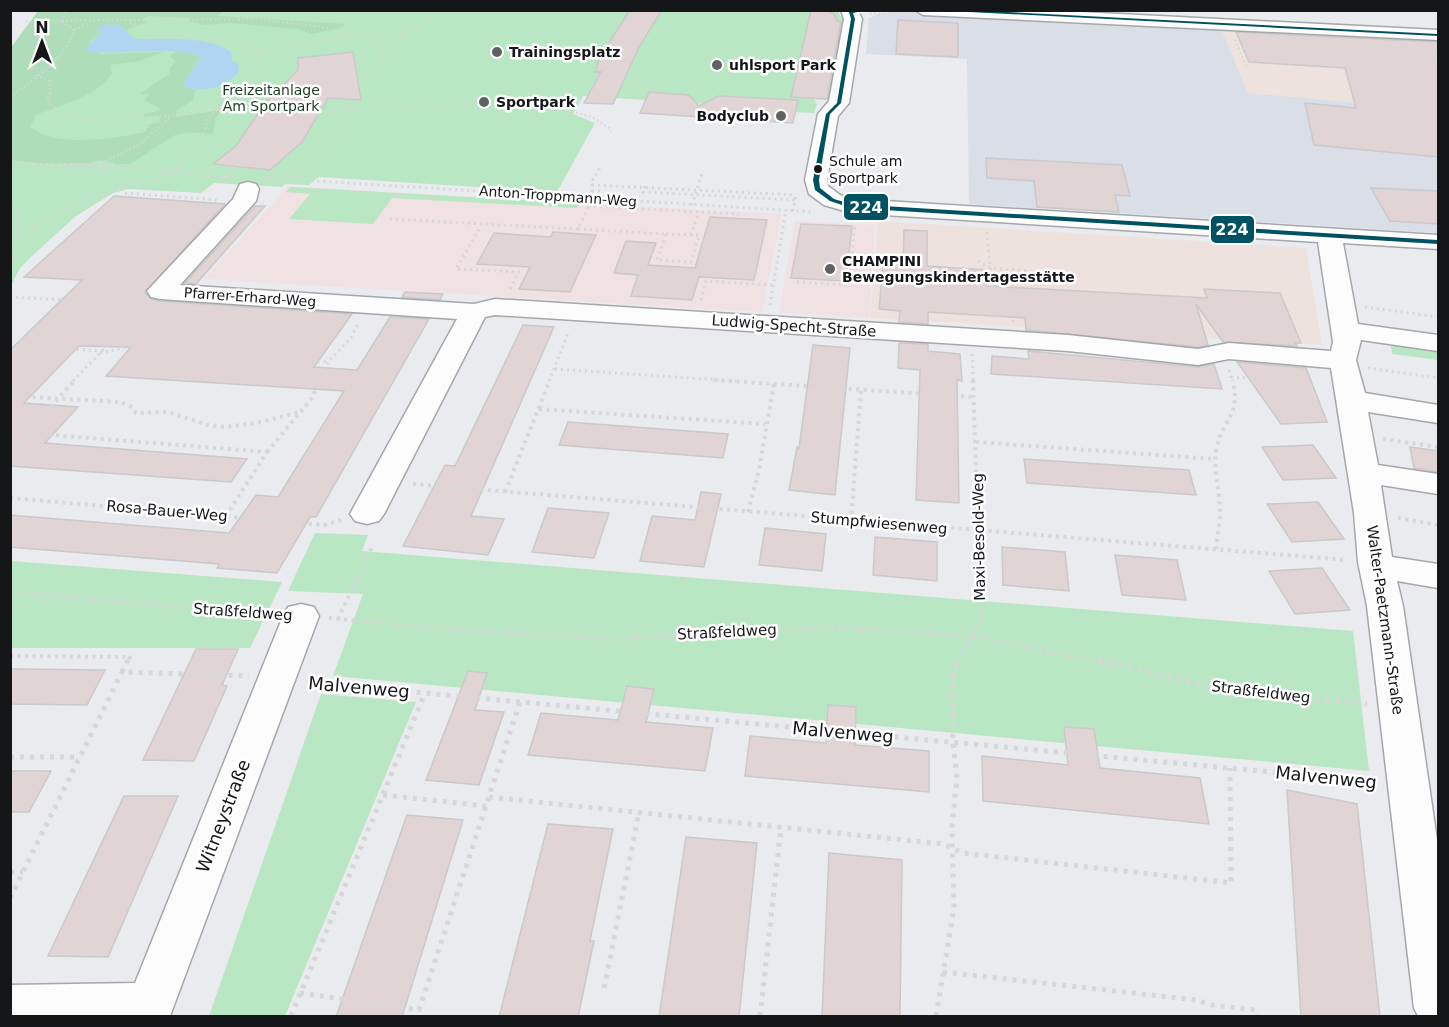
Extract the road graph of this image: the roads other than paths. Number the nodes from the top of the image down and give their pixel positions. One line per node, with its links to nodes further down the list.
1 (923, 10): 3 (street)
2 (856, 11): 5 (street)
3 (1438, 35)
4 (249, 187): 7 (street, Pfarrer-Erhard-Weg)
5 (1329, 235): 6 (street); 8 (street, Walter-Paetzmann-Straße)
6 (1438, 242)
7 (474, 312): 8 (street, Ludwig-Specht-Straße); 14 (street)
8 (1343, 339): 9 (street, Ludwig-Specht-Straße); 10 (street, Walter-Paetzmann-Straße)
9 (1438, 343)
10 (1351, 400): 11 (street); 12 (street, Walter-Paetzmann-Straße)
11 (1438, 414)
12 (1363, 472): 13 (street); 15 (street, Walter-Paetzmann-Straße)
13 (1438, 484)
14 (367, 514)
15 (1375, 564): 16 (street); 19 (street, Walter-Paetzmann-Straße)
16 (1438, 576)
17 (301, 616): 20 (street, Witneystraße)
18 (10, 1007): 20 (street)
19 (1438, 1008)
20 (148, 1011)

